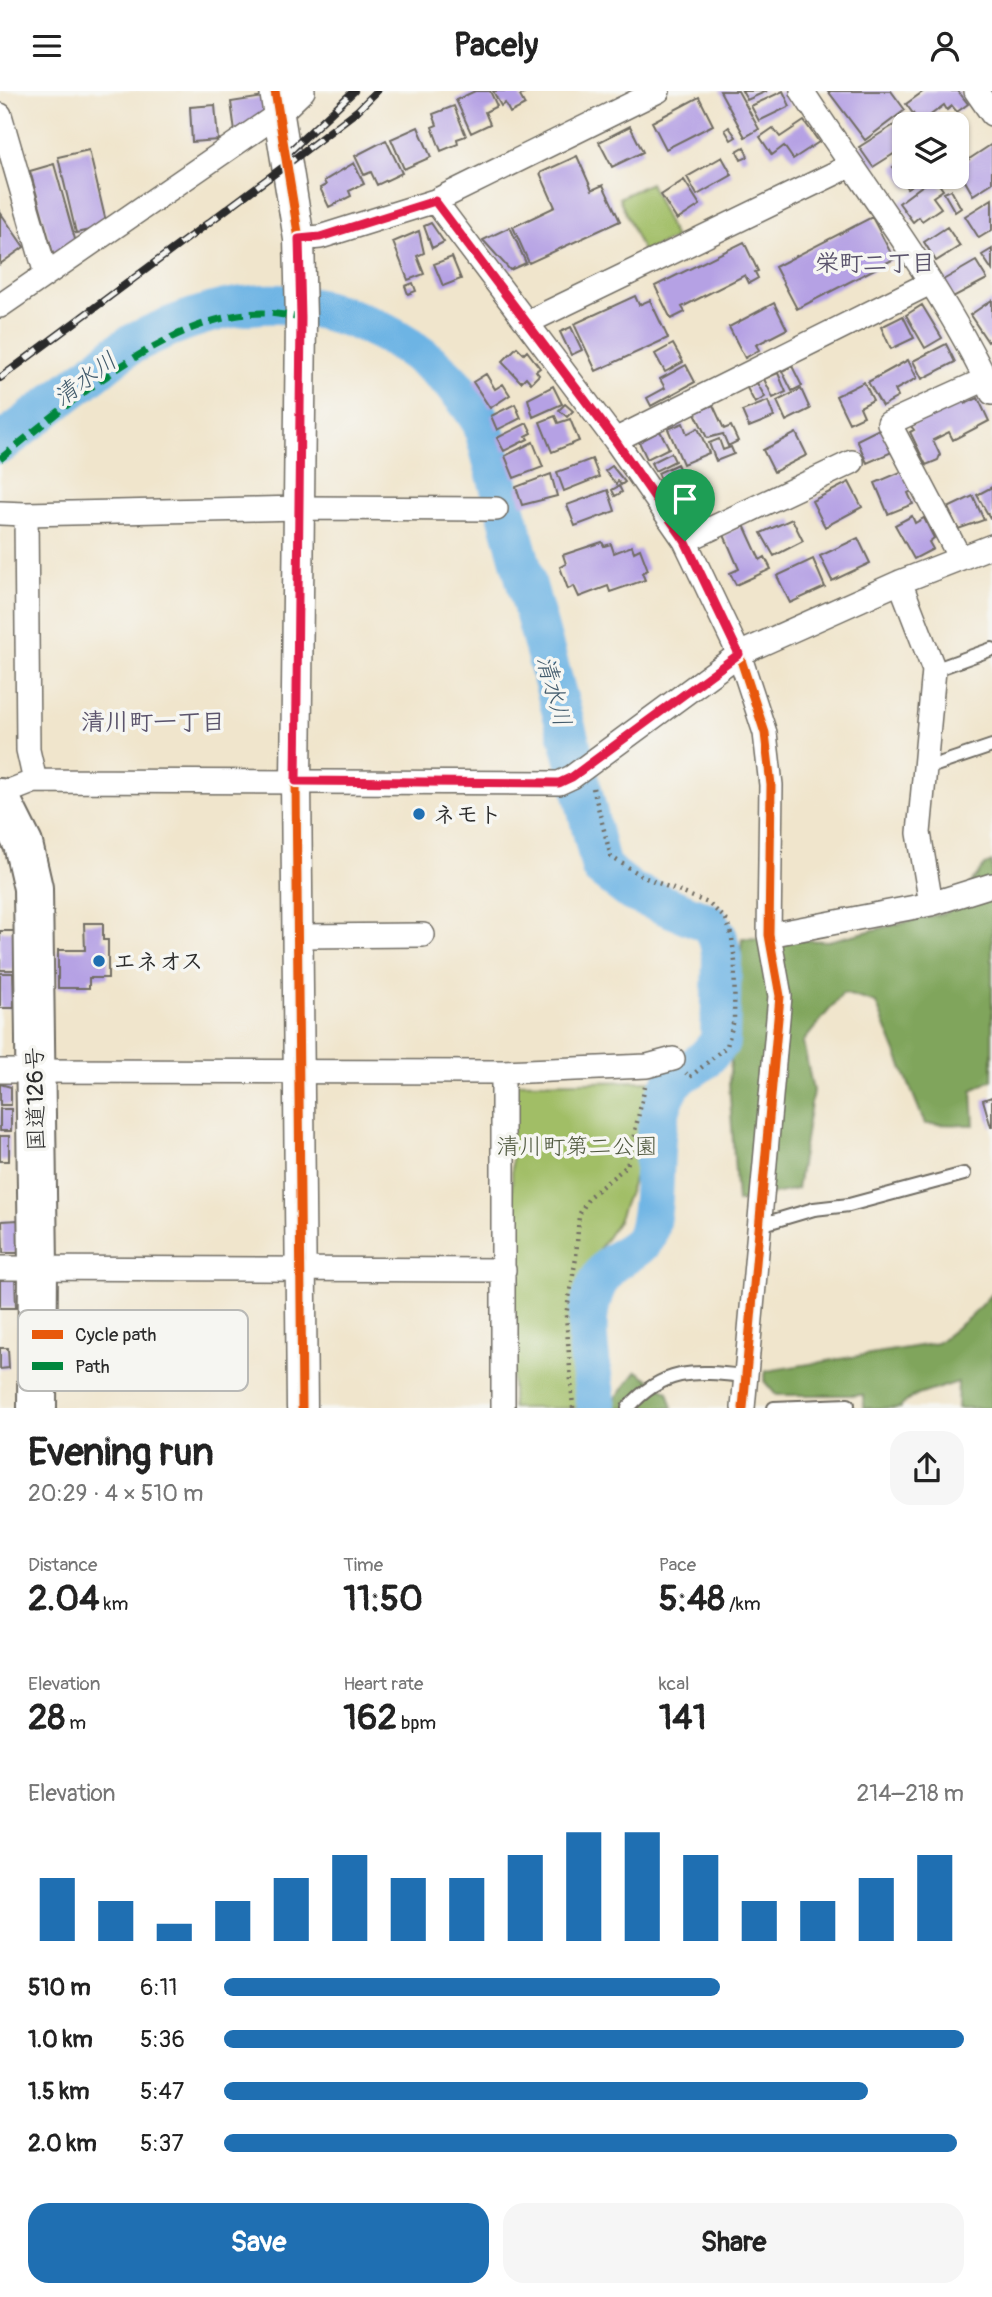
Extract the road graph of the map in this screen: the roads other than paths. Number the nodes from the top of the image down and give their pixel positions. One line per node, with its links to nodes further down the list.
1 (303, 91): 5 (street)
2 (659, 91): 9 (street)
3 (803, 91): 8 (street)
4 (976, 91): 6 (street)
5 (278, 102): 10 (street); 11 (street)
6 (992, 114)
7 (0, 115): 11 (street)
8 (850, 166): 12 (street); 14 (street)
9 (435, 201): 10 (street); 14 (street)
10 (299, 239): 18 (street)
11 (46, 274): 13 (street)
12 (930, 283): 15 (street); 16 (street)
13 (0, 306)
14 (528, 322): 16 (street)
15 (988, 376): 24 (street)
16 (615, 440): 22 (street)
17 (852, 461): 22 (street)
18 (300, 508): 19 (street); 21 (street); 32 (street)
19 (496, 509)
20 (0, 513): 21 (street)
21 (26, 514): 31 (street)
22 (685, 541): 27 (street)
23 (992, 546): 24 (street)
24 (960, 558): 25 (street)
25 (900, 582): 27 (street); 28 (street)
26 (992, 649): 28 (lane)
27 (739, 654): 32 (street); 37 (street)
28 (934, 670): 30 (street)
29 (992, 745): 30 (lane)
30 (927, 768): 35 (street)
31 (35, 781): 32 (street); 33 (street)
32 (296, 781): 38 (street)
33 (1, 799): 40 (highway, 国道126号)
34 (992, 885): 35 (street)
35 (931, 904): 37 (street)
36 (424, 935): 38 (street)
37 (769, 935): 44 (street)
38 (298, 936): 41 (street)
39 (673, 1059): 42 (street)
40 (17, 1071): 41 (street); 45 (highway, 国道126号)
41 (298, 1071): 42 (street); 46 (street)
42 (503, 1072): 48 (street)
43 (964, 1174): 44 (lane)
44 (760, 1225): 50 (street)
45 (38, 1267): 46 (street); 47 (street); 49 (highway, 国道126号)
46 (302, 1267): 48 (street); 53 (street)
47 (0, 1268)
48 (504, 1270): 54 (street)
49 (38, 1310)
50 (743, 1376): 52 (street); 55 (lane)
51 (848, 1405): 56 (lane)
52 (747, 1406)
53 (302, 1408)
54 (503, 1408)
55 (628, 1408)
56 (774, 1408)

